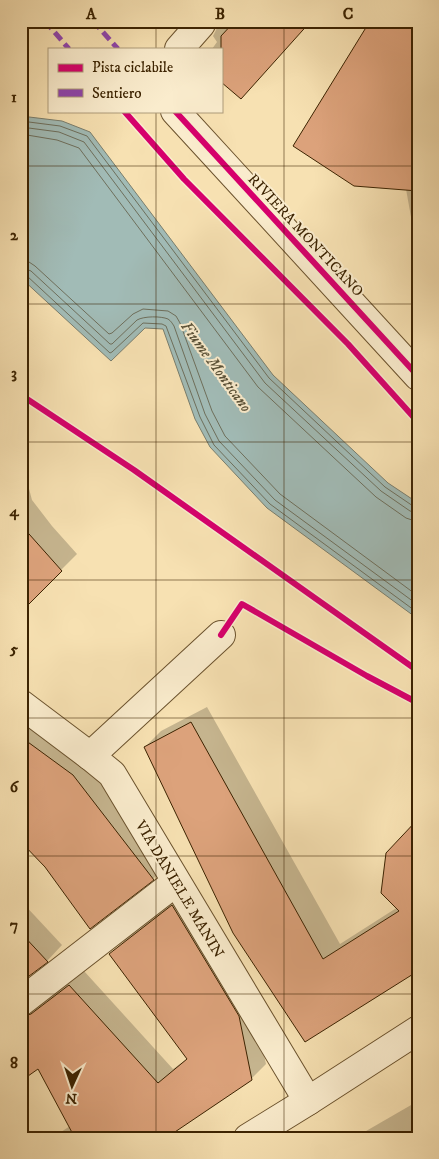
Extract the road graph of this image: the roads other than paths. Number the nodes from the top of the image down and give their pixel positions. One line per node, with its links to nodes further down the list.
1 (201, 24): 2 (street)
2 (180, 48)
3 (176, 112): 4 (street, RIVIERA MONTICANO)
4 (418, 376)
5 (221, 636): 7 (street)
6 (21, 704): 7 (street, VIA DANIELE MANIN)
7 (90, 756): 8 (street, VIA DANIELE MANIN)
8 (176, 882): 9 (street); 11 (street, VIA DANIELE MANIN)
9 (21, 1002)
10 (418, 1030): 11 (street)
11 (308, 1101): 12 (street)
12 (248, 1138)

